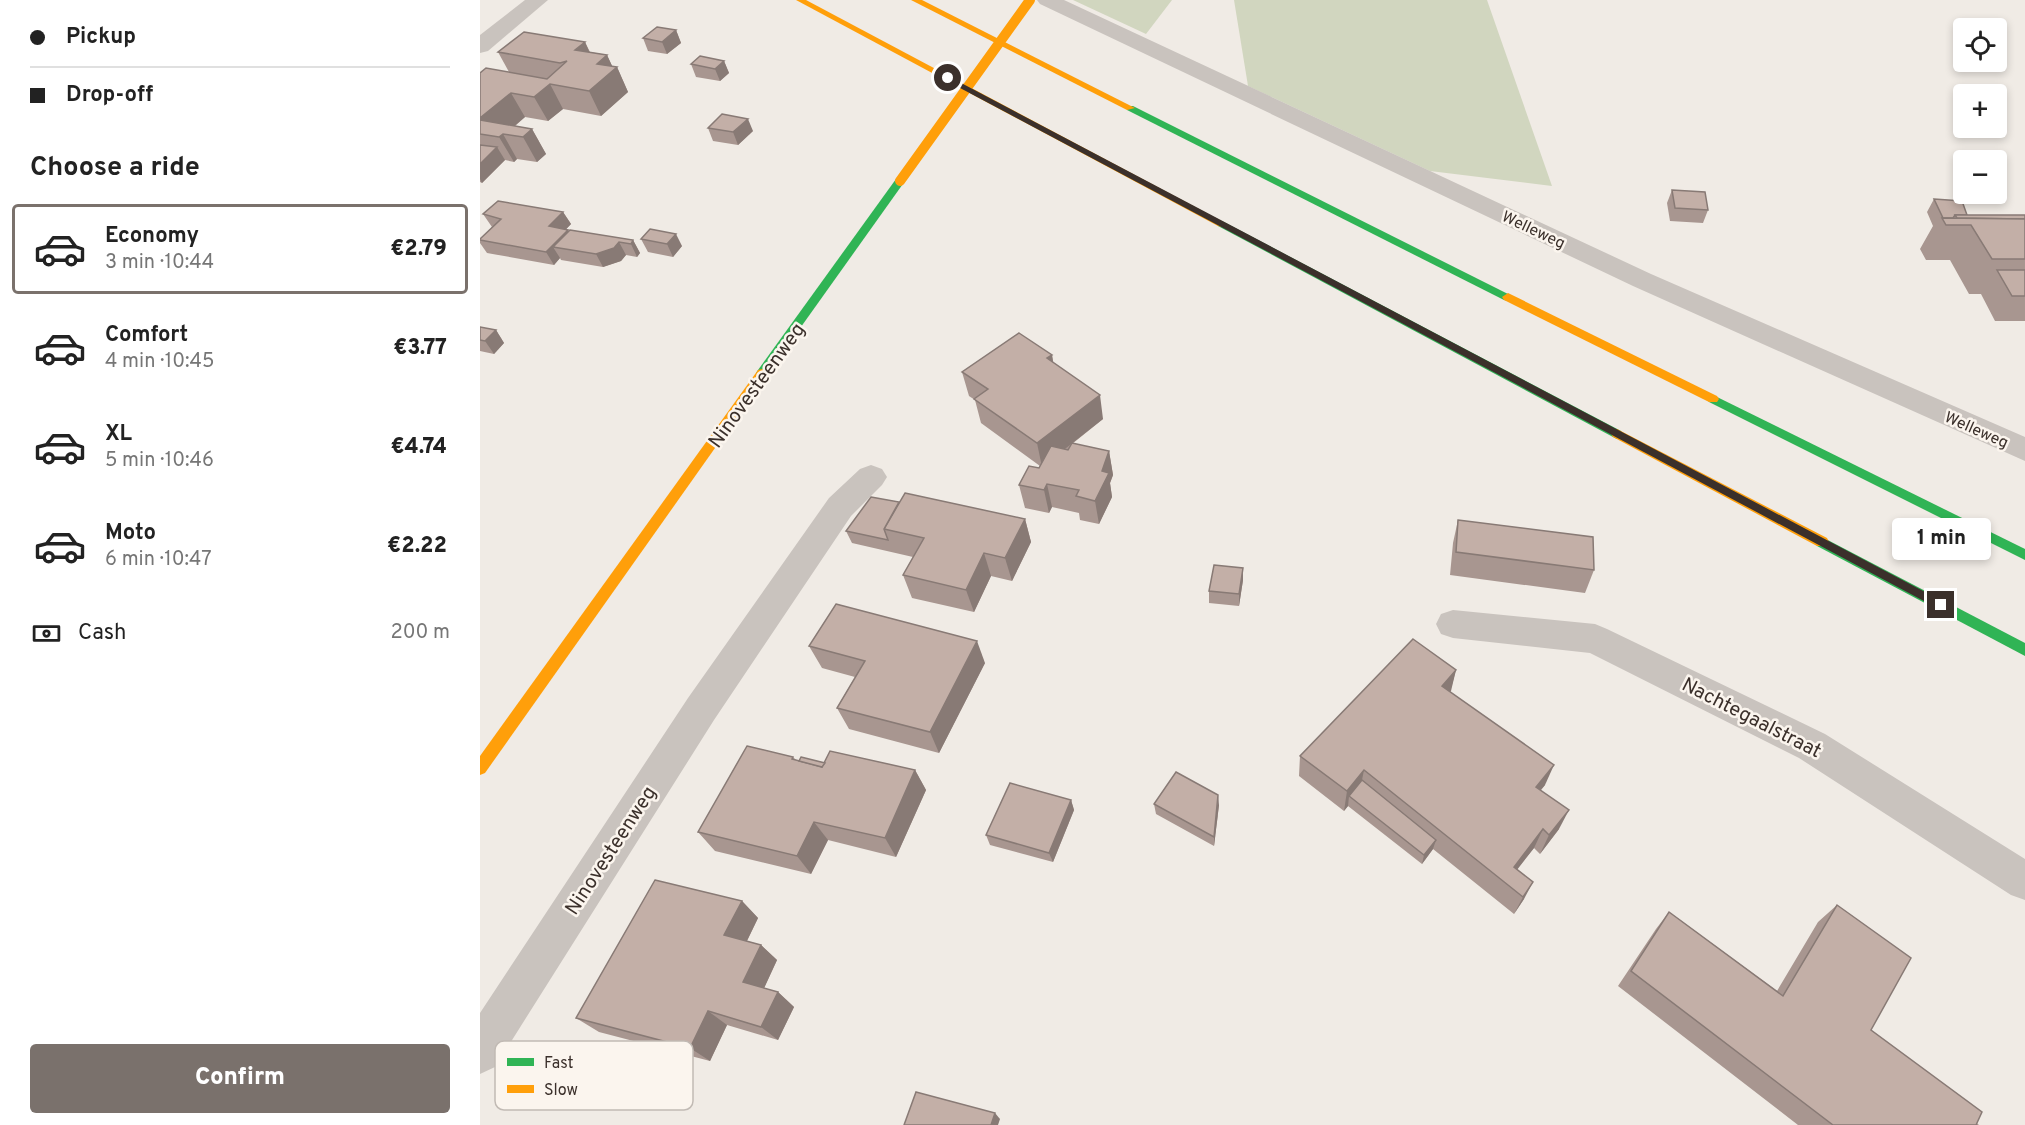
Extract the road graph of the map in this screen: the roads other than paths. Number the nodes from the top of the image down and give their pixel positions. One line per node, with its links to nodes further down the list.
1 (538, 0): 6 (street)
2 (800, 0): 11 (main road)
3 (915, 0): 9 (main road)
4 (1030, 0): 12 (main road, Ninovesteenweg, bridge)
5 (1047, 0): 7 (street, Welleweg)
6 (480, 46)
7 (2025, 450)
8 (871, 477): 14 (street, Ninovesteenweg)
9 (2025, 555)
10 (1453, 624): 13 (street, Nachtegaalstraat)
11 (2025, 650)
12 (480, 768)
13 (2025, 881)
14 (480, 1052)

